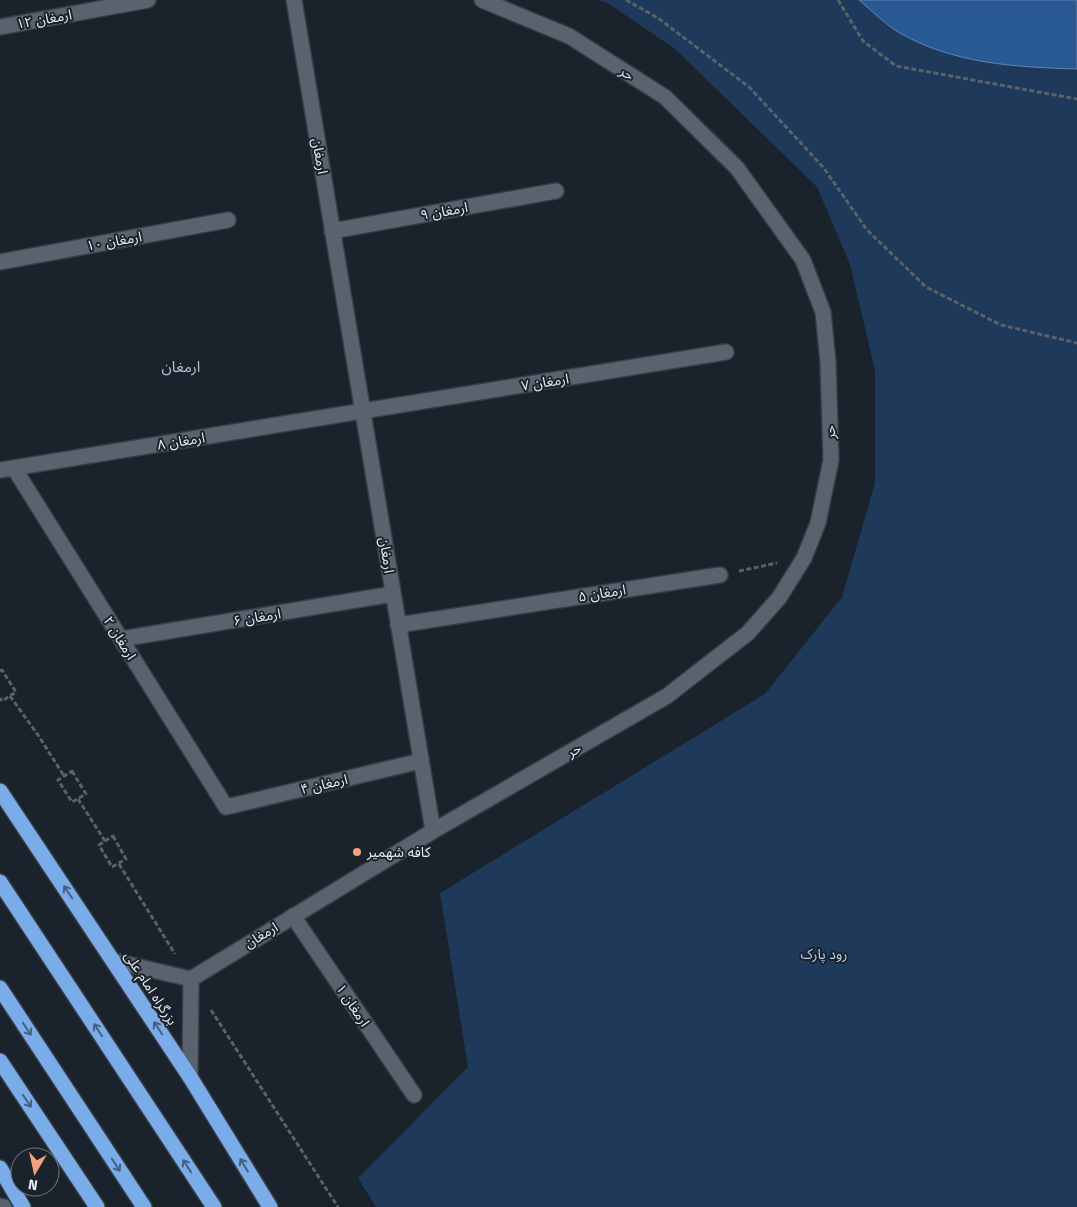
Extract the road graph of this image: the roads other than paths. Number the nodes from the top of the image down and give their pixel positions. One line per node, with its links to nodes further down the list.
1 (148, 0): 4 (street, ارمغان ۱۲)
2 (294, 0): 7 (street, ارمغان)
3 (482, 0): 19 (street, حر)
4 (0, 27)
5 (556, 191): 7 (street, ارمغان ۹)
6 (228, 220): 8 (street, ارمغان ۱۰)
7 (332, 232): 10 (street, ارمغان)
8 (0, 262)
9 (726, 352): 10 (street, ارمغان ۷)
10 (363, 412): 11 (street, ارمغان ۸); 13 (street, ارمغان)
11 (7, 469): 15 (street, ارمغان ۲)
12 (720, 575): 14 (street, ارمغان ۵)
13 (393, 594): 14 (street, ارمغان); 15 (street, ارمغان ۶)
14 (398, 625): 16 (street, ارمغان)
15 (121, 639): 18 (street, ارمغان ۲)
16 (421, 761): 18 (street, ارمغان ۴); 19 (street, ارمغان)
17 (0, 792): 22 (highway, بزرگراه امام علی, one-way to 17)
18 (226, 807)
19 (433, 831): 21 (street, ارمغان)
20 (0, 882): 32 (highway, one-way to 20)
21 (293, 916): 23 (street, ارمغان); 27 (street, ارمغان ۱)
22 (114, 961): 23 (street); 26 (highway, بزرگراه امام علی, one-way to 22)
23 (191, 979): 26 (street)
24 (0, 988): 31 (highway, one-way to 31)
25 (0, 1061): 30 (highway, one-way to 30)
26 (190, 1077): 33 (highway, بزرگراه امام علی, one-way to 26)
27 (414, 1095)
28 (0, 1168): 29 (highway)
29 (23, 1207)
30 (97, 1207)
31 (144, 1207)
32 (214, 1207)
33 (270, 1207)

